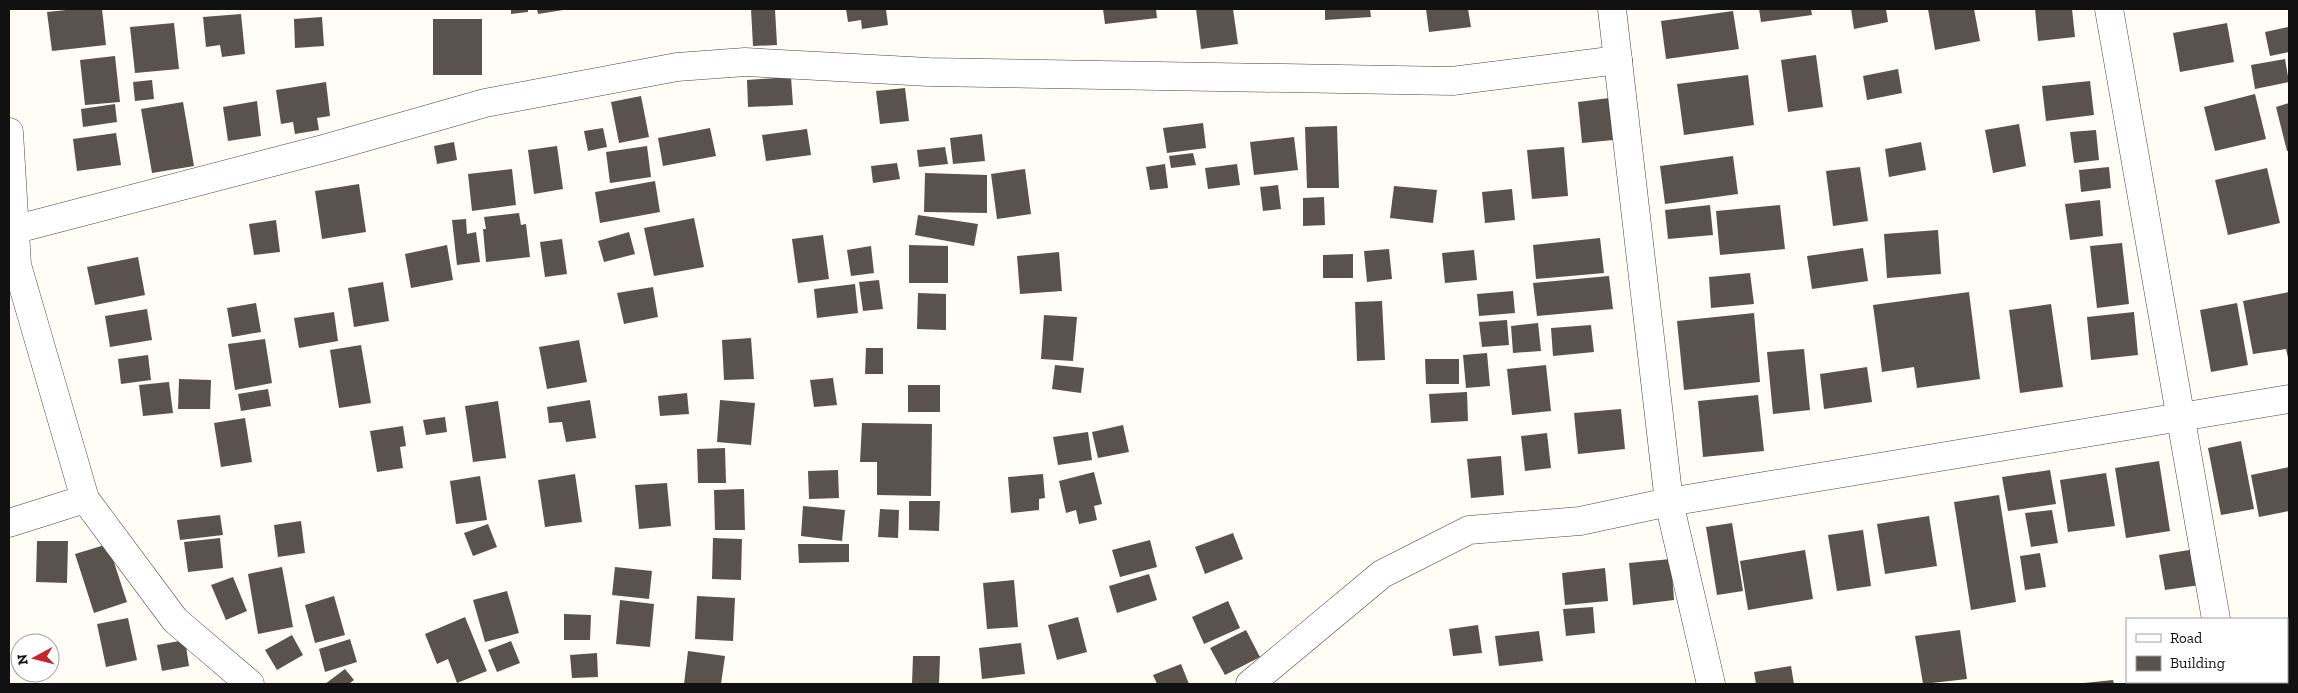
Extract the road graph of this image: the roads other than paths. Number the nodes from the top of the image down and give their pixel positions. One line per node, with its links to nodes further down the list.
1 (1612, 9): 3 (street)
2 (2109, 9): 7 (street)
3 (1618, 60): 5 (street); 9 (street)
4 (9, 132): 5 (street)
5 (11, 231): 8 (street)
6 (2289, 399): 7 (street)
7 (2180, 416): 9 (street); 11 (street)
8 (86, 499): 10 (street); 12 (street)
9 (1669, 502): 13 (street); 14 (street)
10 (9, 523)
11 (2216, 618)
12 (250, 684)
13 (1250, 684)
14 (1710, 684)

